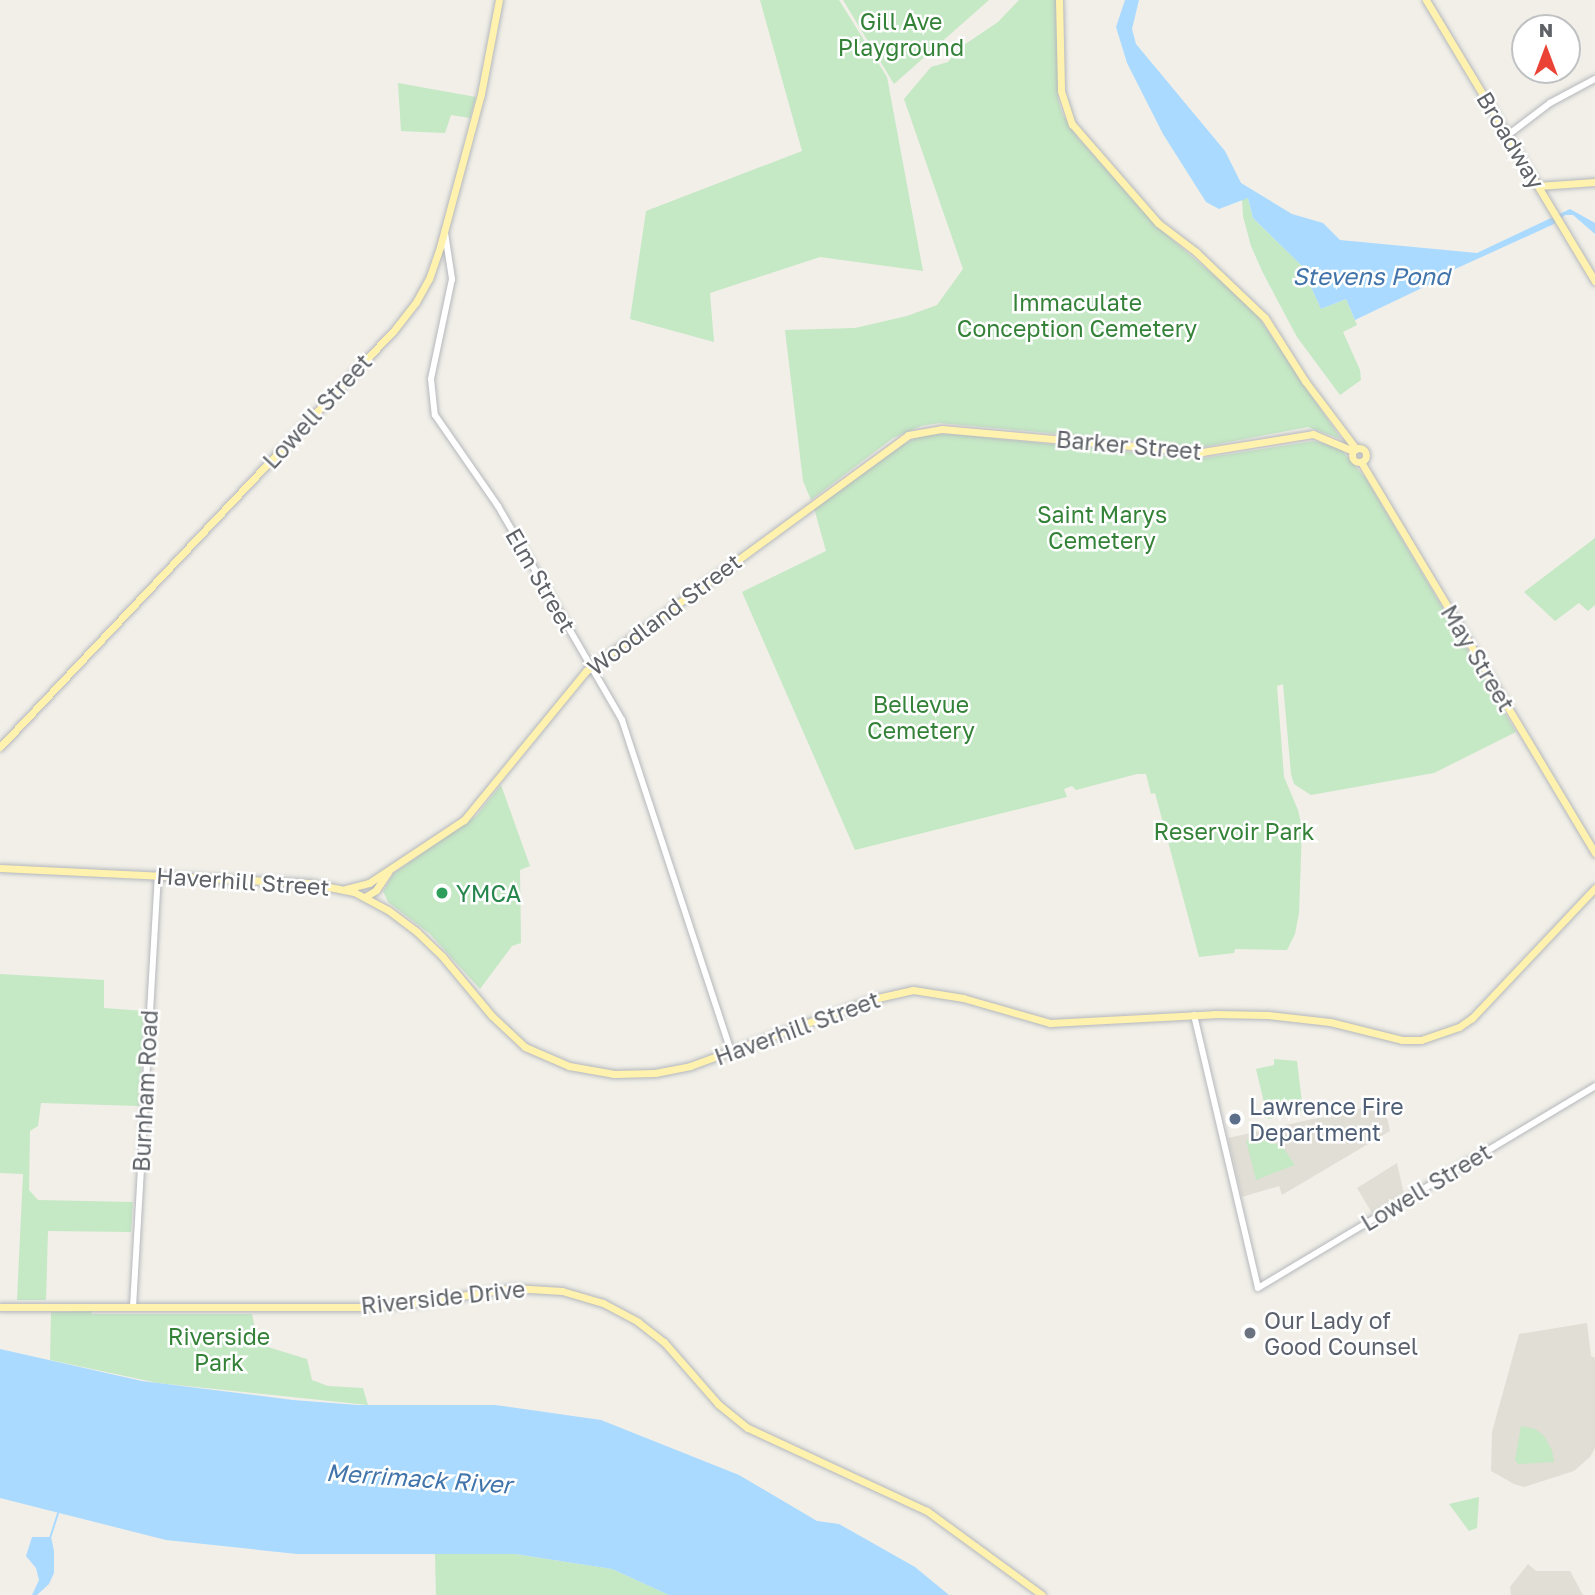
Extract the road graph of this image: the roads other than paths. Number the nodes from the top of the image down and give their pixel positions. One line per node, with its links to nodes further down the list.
1 (499, 0): 8 (main road, Lowell Street)
2 (1059, 0): 11 (main road)
3 (1426, 0): 5 (main road, Broadway)
4 (1595, 79): 5 (street)
5 (1508, 135): 7 (main road, Broadway)
6 (1595, 182): 7 (main road)
7 (1538, 186): 9 (main road, Broadway)
8 (444, 229): 12 (street, Elm Street); 13 (main road, Lowell Street)
9 (1595, 281)
10 (942, 429): 11 (main road, Barker Street); 12 (main road, Woodland Street)
11 (1354, 450): 14 (main road, May Street)
12 (591, 667): 16 (main road, Woodland Street); 25 (street, Elm Street)
13 (0, 747)
14 (1595, 853)
15 (0, 868): 17 (main road, Haverhill Street)
16 (389, 871): 18 (main road, Woodland Street); 19 (main road, Woodland Street)
17 (158, 875): 21 (main road, Haverhill Street); 28 (street, Burnham Road)
18 (369, 883): 21 (main road, Woodland Street); 22 (main road)
19 (380, 884): 22 (main road, Woodland Street); 23 (main road)
20 (1595, 888): 24 (main road, Haverhill Street)
21 (342, 889): 22 (main road, Haverhill Street)
22 (365, 897): 23 (main road, Haverhill Street)
23 (384, 907): 25 (main road, Haverhill Street)
24 (1194, 1015): 25 (main road, Haverhill Street); 26 (street, Lowell Street)
25 (731, 1052)
26 (1595, 1086)
27 (0, 1307): 28 (main road, Riverside Drive)
28 (133, 1307): 29 (main road, Riverside Drive)
29 (1042, 1595)

